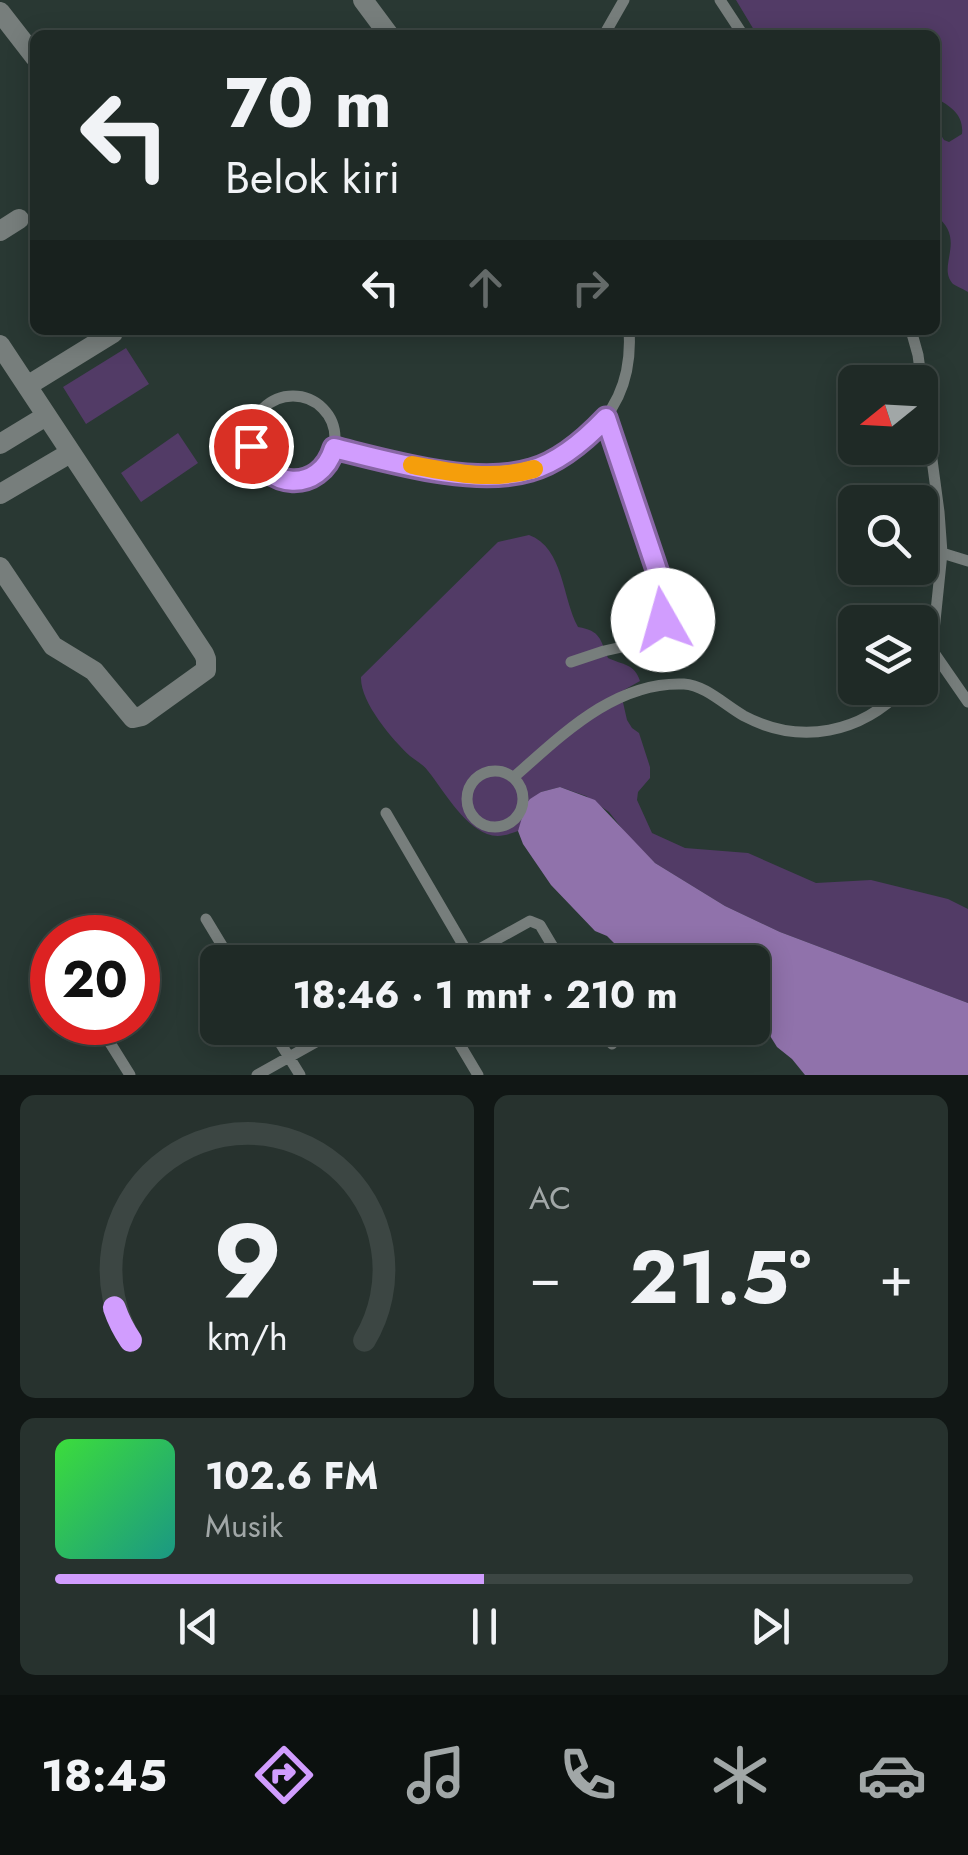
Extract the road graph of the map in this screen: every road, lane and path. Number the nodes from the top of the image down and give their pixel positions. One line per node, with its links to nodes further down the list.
1 (363, 0): 5 (street)
2 (624, 0): 6 (lane)
3 (720, 0): 7 (lane)
4 (0, 12): 8 (street)
5 (385, 30)
6 (607, 30)
7 (739, 30)
8 (30, 50)
9 (19, 218): 10 (street)
10 (0, 231)
11 (109, 335): 15 (street)
12 (629, 335): 17 (lane)
13 (912, 335): 22 (lane)
14 (0, 345): 15 (street)
15 (27, 386): 16 (street)
16 (46, 416): 18 (street); 20 (street)
17 (606, 418): 19 (lane); 27 (lane)
18 (0, 444)
19 (334, 448): 19 (lane)
20 (70, 453): 21 (street); 24 (street)
21 (0, 494)
22 (942, 553): 23 (lane); 25 (lane)
23 (968, 561)
24 (0, 567)
25 (937, 605)
26 (938, 659): 28 (lane)
27 (571, 662)
28 (968, 702)
29 (883, 705): 30 (lane)
30 (514, 777): 30 (lane)
31 (386, 814): 34 (lane)
32 (206, 920): 33 (lane)
33 (221, 945)
34 (463, 945)
35 (487, 945): 36 (lane)
36 (552, 945)
37 (111, 1045): 42 (lane)
38 (282, 1045): 41 (lane)
39 (311, 1045): 41 (lane)
40 (460, 1045): 45 (lane)
41 (289, 1057): 43 (lane); 44 (lane)
42 (130, 1075)
43 (257, 1075)
44 (300, 1075)
45 (478, 1075)

